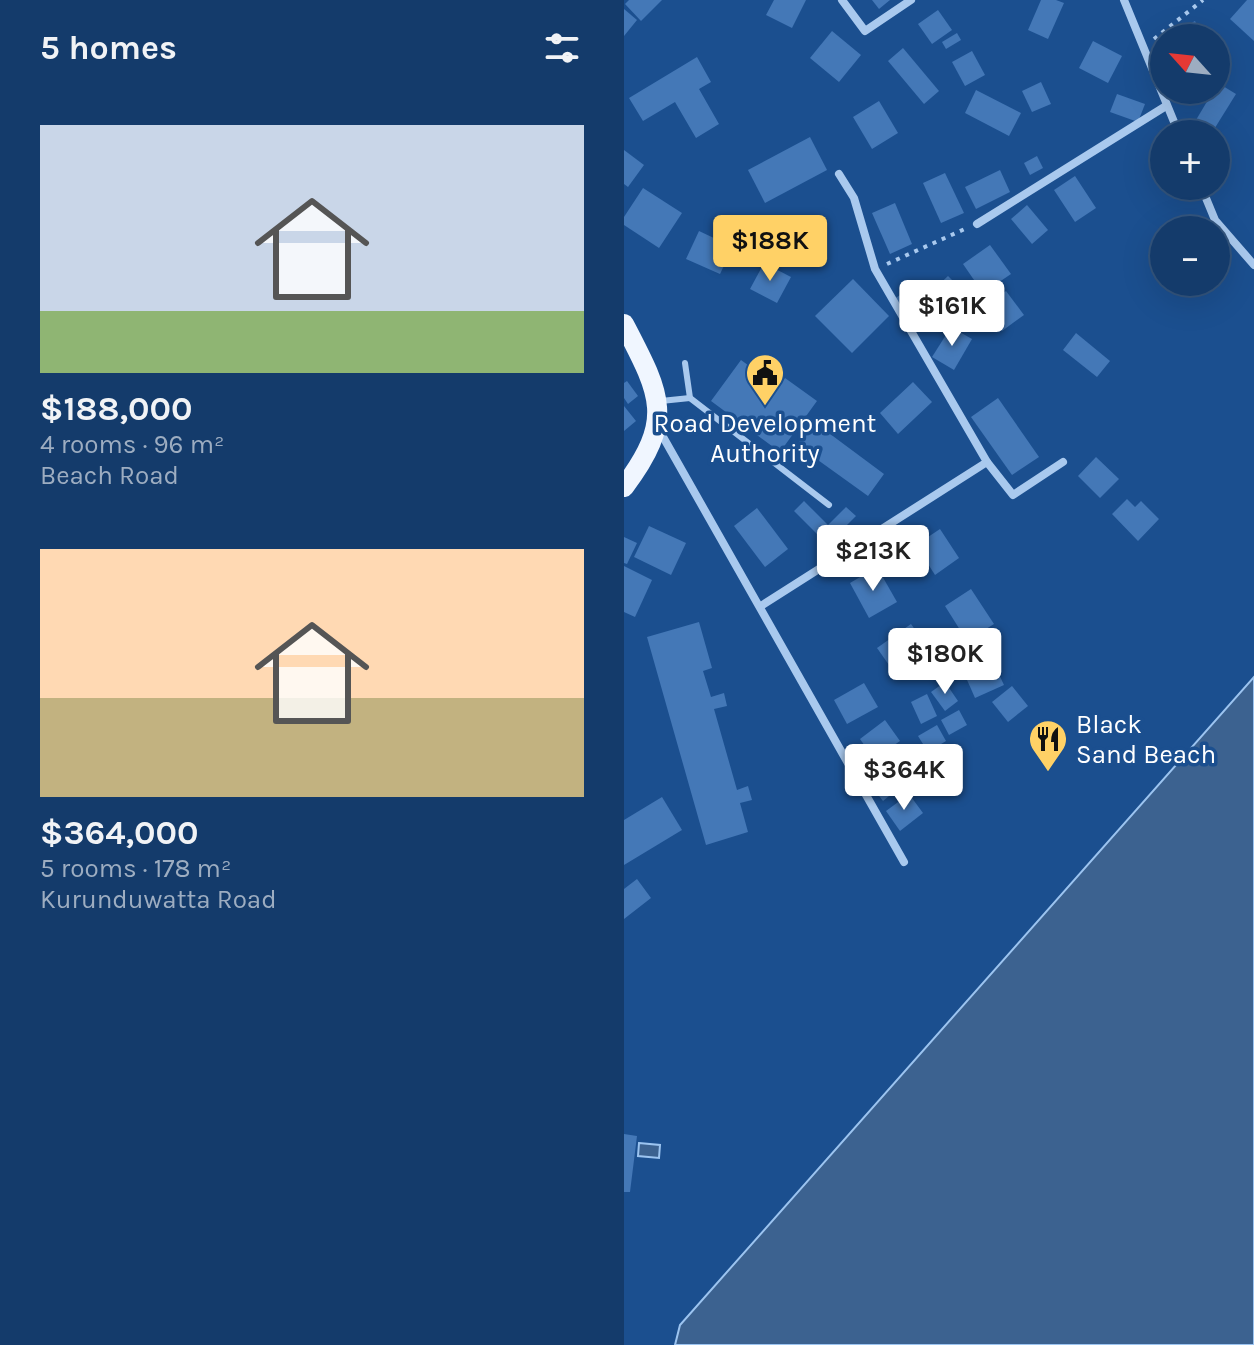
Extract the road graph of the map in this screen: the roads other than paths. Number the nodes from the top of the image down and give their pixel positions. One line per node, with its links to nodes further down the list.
1 (842, 0): 2 (street)
2 (911, 0)
3 (1124, 0): 4 (street)
4 (1166, 106): 5 (street); 8 (street)
5 (1172, 120)
6 (839, 174): 15 (street)
7 (1207, 200): 9 (street)
8 (977, 224)
9 (1254, 265)
10 (624, 324): 13 (main road)
11 (685, 363): 12 (lane)
12 (690, 398): 13 (lane); 18 (lane)
13 (658, 401): 14 (main road)
14 (657, 426): 17 (main road); 19 (street)
15 (987, 462): 16 (street); 19 (street)
16 (1063, 462)
17 (624, 487)
18 (829, 505)
19 (761, 606): 20 (street)
20 (904, 862)

